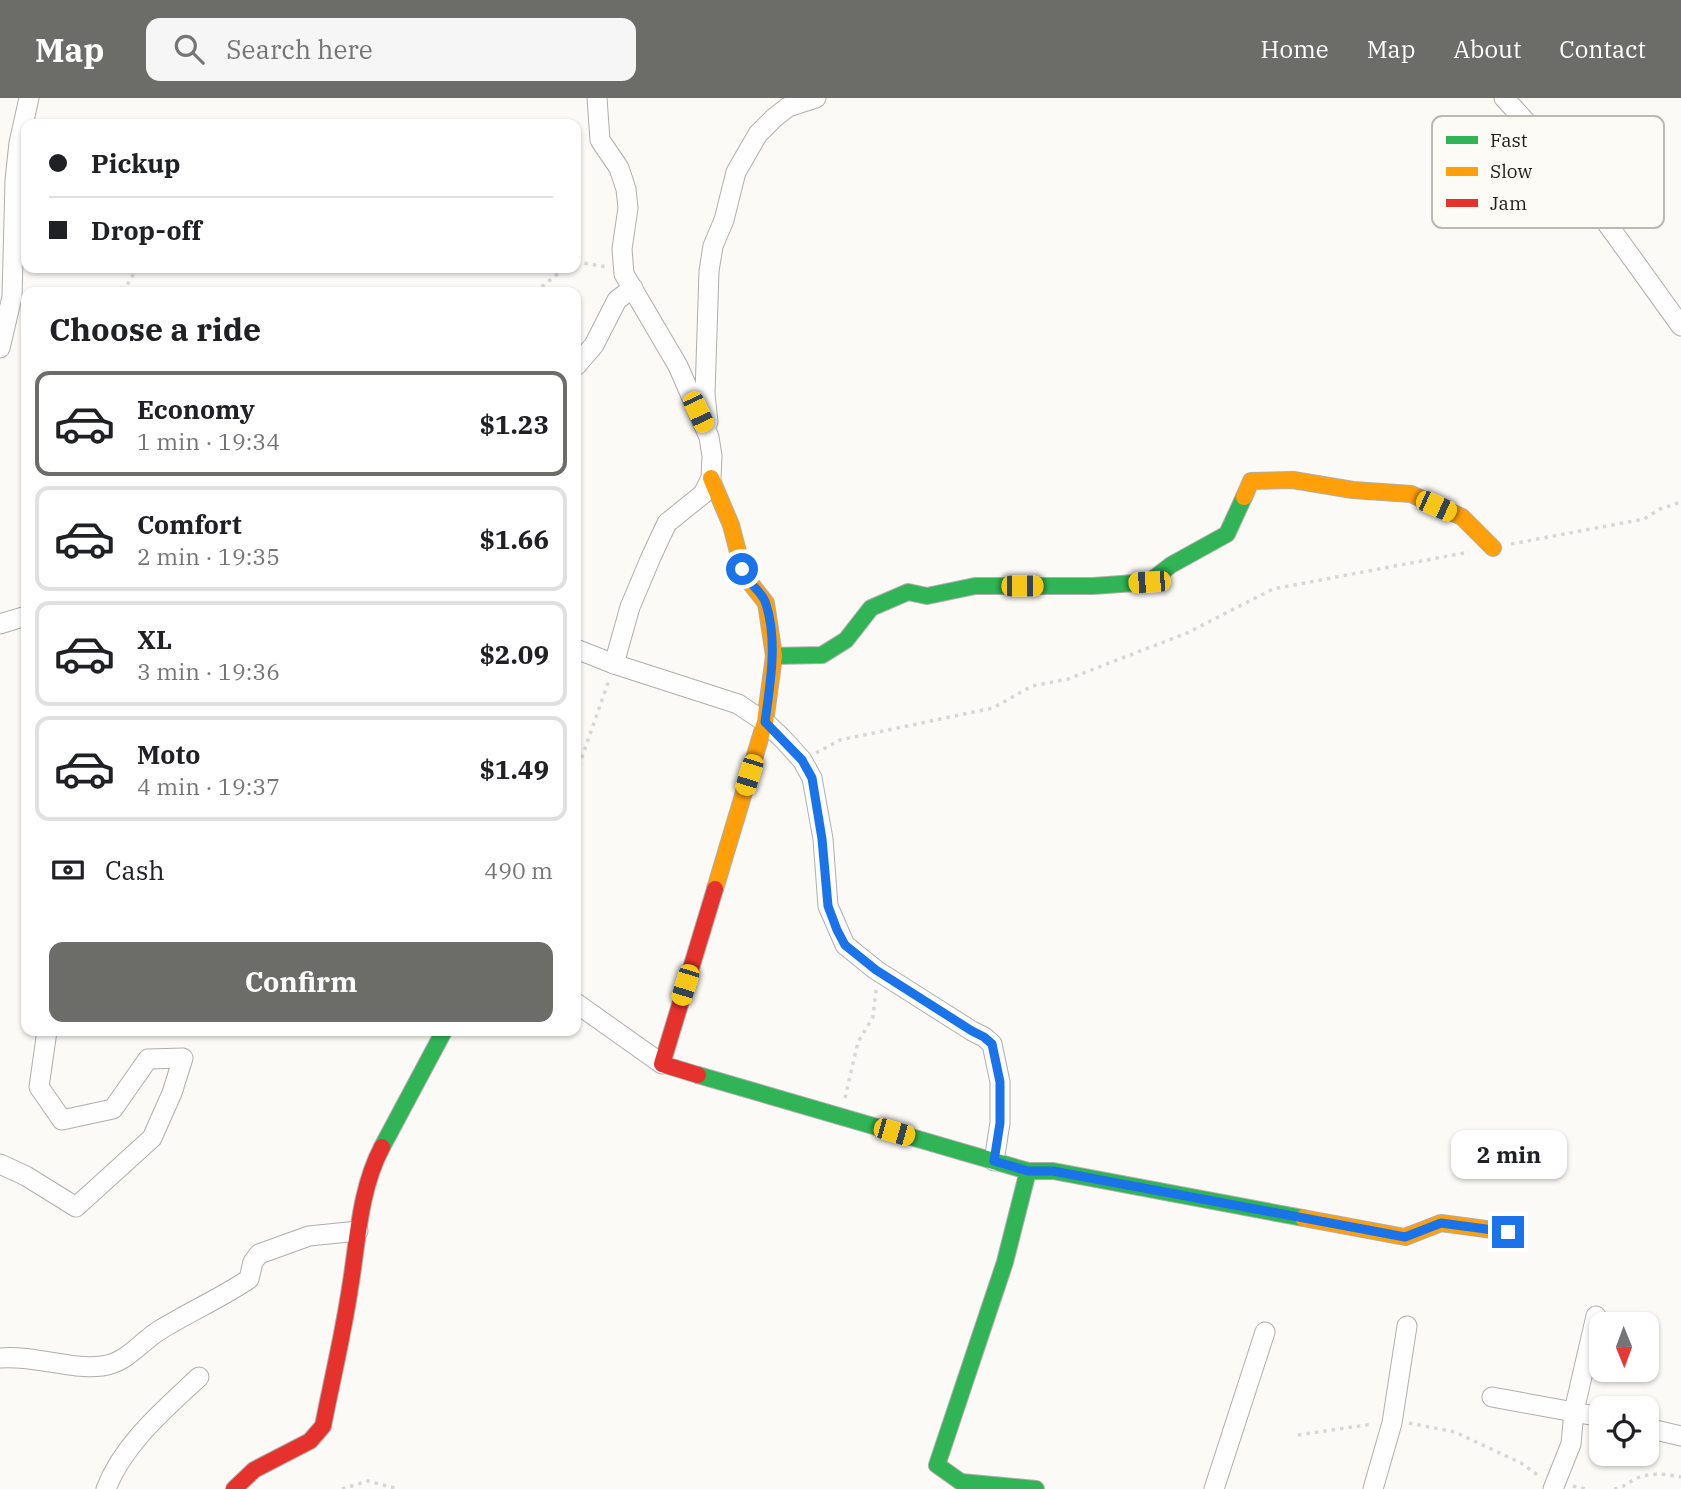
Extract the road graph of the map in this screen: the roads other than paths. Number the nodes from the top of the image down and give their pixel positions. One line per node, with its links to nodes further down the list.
1 (29, 98): 6 (street)
2 (597, 98): 10 (street)
3 (816, 98): 14 (street)
4 (1504, 98): 5 (street)
5 (1522, 116)
6 (24, 119)
7 (21, 134): 8 (street)
8 (7, 199): 12 (street)
9 (1610, 228): 11 (street)
10 (628, 281): 13 (street); 14 (street)
11 (1681, 326)
12 (0, 348)
13 (581, 360)
14 (709, 437): 15 (street)
15 (711, 478): 20 (street); 21 (street)
16 (1493, 548): 20 (street)
17 (21, 618): 18 (street)
18 (0, 624)
19 (581, 651): 21 (street)
20 (774, 656): 22 (street)
21 (614, 664): 22 (street)
22 (765, 722): 26 (street); 27 (street)
23 (581, 1007): 26 (street)
24 (46, 1036): 28 (street)
25 (441, 1036): 30 (street)
26 (662, 1064): 27 (street)
27 (994, 1161): 29 (street)
28 (0, 1164)
29 (1028, 1171): 31 (street); 45 (street)
30 (358, 1231): 35 (street); 44 (street)
31 (1508, 1232)
32 (1407, 1326): 47 (street)
33 (1265, 1332): 46 (street)
34 (1589, 1346): 38 (street)
35 (0, 1358)
36 (199, 1377): 43 (street)
37 (1492, 1397): 38 (street)
38 (1574, 1411): 39 (street); 42 (street)
39 (1589, 1414)
40 (1659, 1431): 41 (street)
41 (1681, 1436)
42 (1554, 1485)
43 (106, 1489)
44 (234, 1489)
45 (1035, 1489)
46 (1214, 1489)
47 (1373, 1489)

